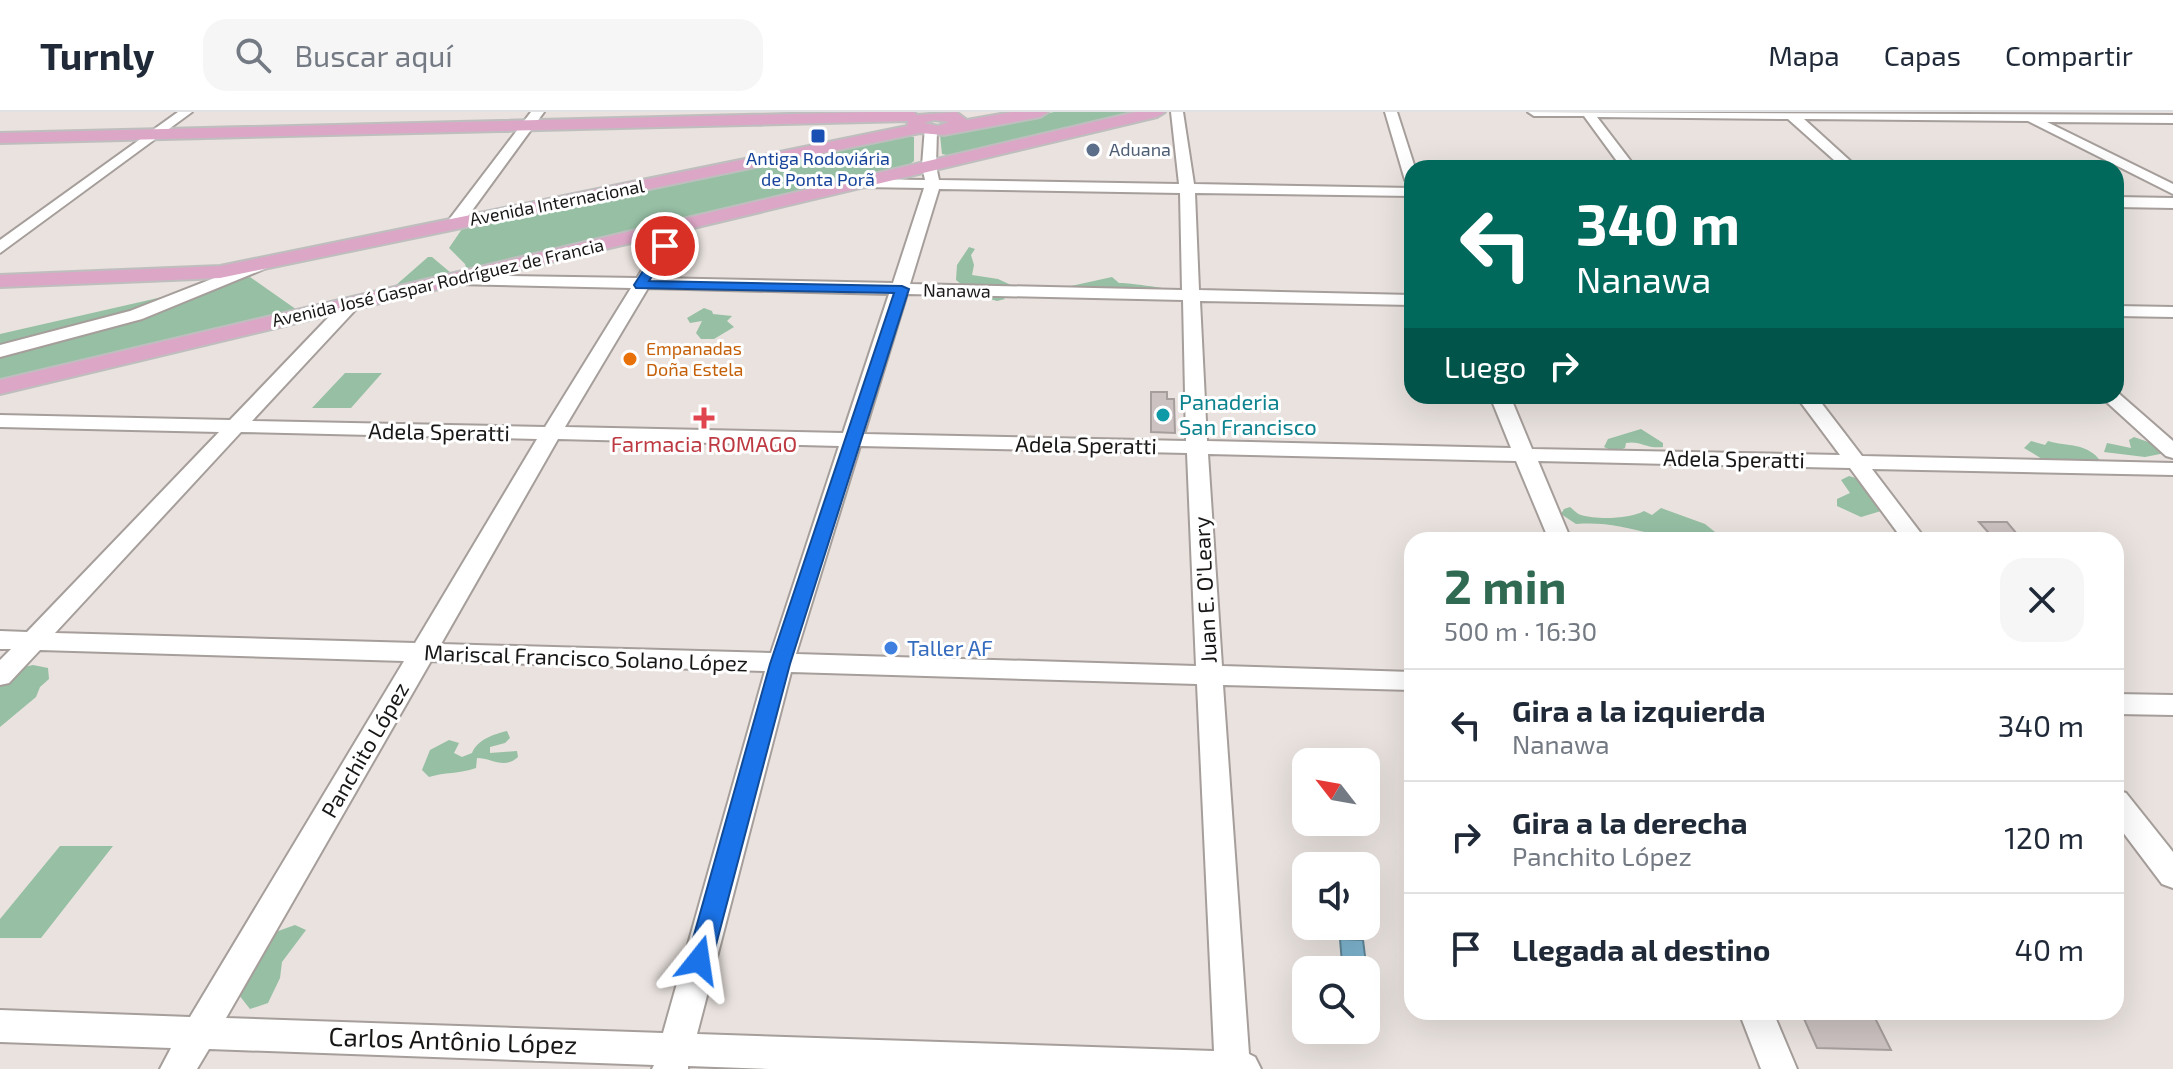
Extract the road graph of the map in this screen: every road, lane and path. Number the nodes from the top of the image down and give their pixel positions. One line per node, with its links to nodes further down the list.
1 (186, 112): 15 (street)
2 (1006, 112): 13 (main road)
3 (1040, 112): 13 (main road, Avenida Internacional)
4 (1157, 112): 22 (main road, Avenida José Gaspar Rodríguez de Francia)
5 (1177, 112): 23 (street, Juan E. O'Leary)
6 (1391, 112): 17 (street)
7 (1534, 112): 8 (street)
8 (1588, 112): 10 (street); 18 (street)
9 (884, 114): 13 (main road); 14 (main road)
10 (1790, 114): 11 (street); 19 (street)
11 (2023, 115): 12 (street); 20 (street)
12 (2173, 119)
13 (932, 123): 14 (main road); 22 (street); 28 (main road, Avenida Internacional)
14 (529, 124): 15 (main road); 28 (street)
15 (151, 139): 16 (main road); 30 (street)
16 (9, 142)
17 (1406, 160)
18 (1623, 160)
19 (1842, 160)
20 (2113, 160)
21 (2124, 166): 24 (street)
22 (931, 175): 23 (street); 29 (main road, Avenida José Gaspar Rodríguez de Francia); 35 (street)
23 (1187, 188): 25 (street); 36 (street, Juan E. O'Leary)
24 (2173, 190)
25 (1404, 192)
26 (2124, 202): 27 (street)
27 (2173, 203)
28 (454, 224): 31 (main road, Avenida Internacional)
29 (677, 226): 32 (main road, Avenida José Gaspar Rodríguez de Francia); 34 (street, Panchito López)
30 (0, 248)
31 (263, 264): 33 (main road, Avenida Internacional); 41 (street)
32 (455, 279): 34 (street, Nanawa); 38 (main road, Avenida José Gaspar Rodríguez de Francia)
33 (0, 281)
34 (641, 285): 35 (street, Nanawa); 48 (street, Panchito López)
35 (902, 289): 36 (street, Nanawa); 49 (street)
36 (1192, 296): 37 (street, Nanawa); 50 (street, Juan E. O'Leary)
37 (1404, 300)
38 (352, 303): 42 (main road, Avenida José Gaspar Rodríguez de Francia); 47 (street)
39 (2124, 311): 40 (street)
40 (2173, 312)
41 (0, 351)
42 (0, 387)
43 (1503, 404): 52 (street)
44 (1812, 404): 53 (street)
45 (2119, 404): 51 (street)
46 (0, 421): 47 (street, Adela Speratti)
47 (234, 428): 48 (street, Adela Speratti); 58 (street)
48 (550, 435): 49 (street, Adela Speratti); 59 (street, Panchito López)
49 (852, 439): 50 (street, Adela Speratti); 60 (street)
50 (1197, 448): 52 (street, Adela Speratti); 61 (street, Juan E. O'Leary)
51 (2173, 452)
52 (1525, 454): 53 (street, Adela Speratti); 55 (street)
53 (1854, 461): 54 (street, Adela Speratti); 56 (street)
54 (2173, 469)
55 (1557, 532)
56 (1909, 532)
57 (0, 640): 58 (street, Mariscal Francisco Solano López)
58 (32, 641): 59 (street, Mariscal Francisco Solano López); 62 (street)
59 (422, 653): 60 (street, Mariscal Francisco Solano López); 70 (street, Panchito López)
60 (780, 664): 61 (street, Mariscal Francisco Solano López); 71 (street)
61 (1210, 675): 63 (street, Mariscal Francisco Solano López); 73 (street, Juan E. O'Leary)
62 (0, 676)
63 (1404, 681)
64 (2124, 704): 65 (street)
65 (2173, 705)
66 (2124, 811): 67 (street)
67 (2173, 875)
68 (1759, 1020): 75 (street)
69 (0, 1026): 70 (street, Carlos Antônio López)
70 (199, 1032): 71 (street, Carlos Antônio López); 72 (street, Panchito López)
71 (673, 1059): 73 (street, Carlos Antônio López)
72 (178, 1069)
73 (1232, 1069): 74 (street, Carlos Antônio López)
74 (1243, 1069)
75 (1779, 1069)

